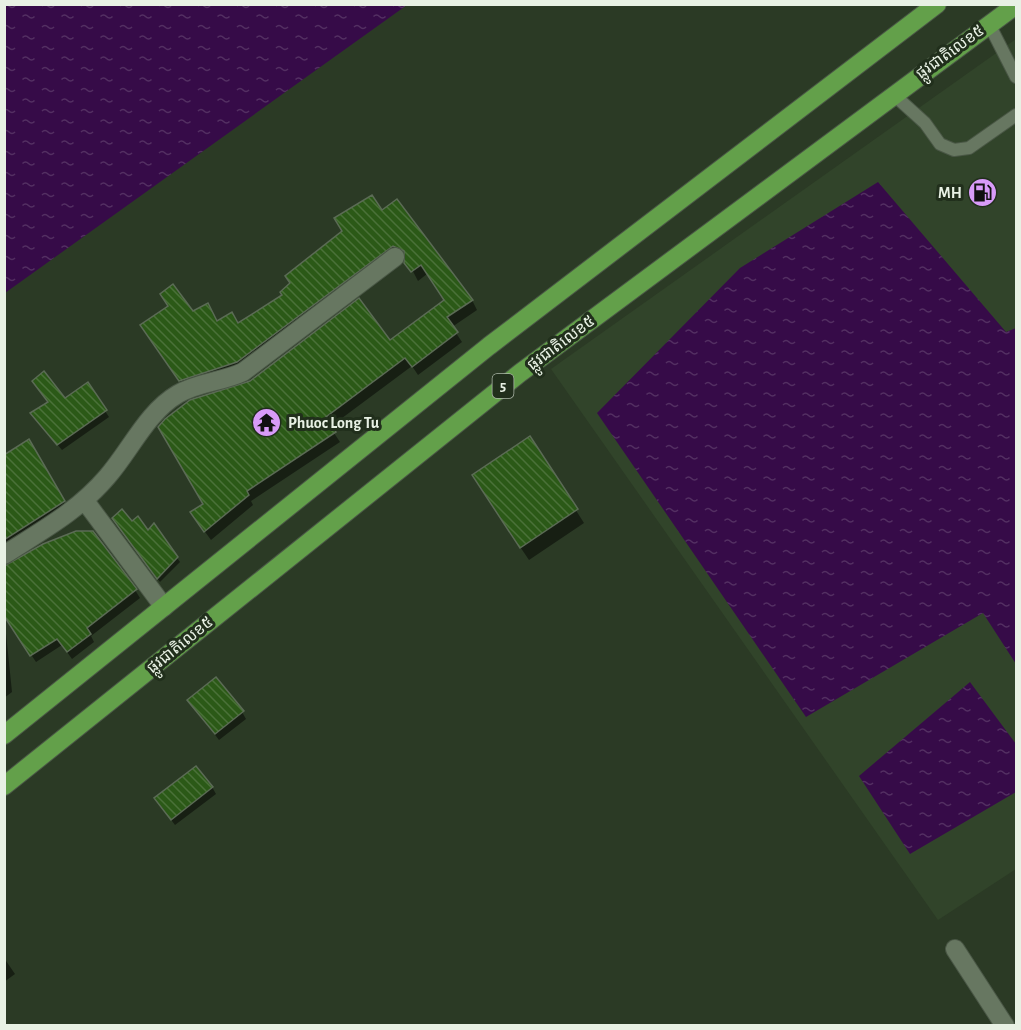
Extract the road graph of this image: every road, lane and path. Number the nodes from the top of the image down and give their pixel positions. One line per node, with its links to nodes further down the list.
1 (937, 4): 10 (highway, 5)
2 (1017, 5): 3 (highway, ផ្លូវជាតិលេខ៥ / 5)
3 (989, 24): 4 (lane); 5 (highway, ផ្លូវជាតិលេខ៥ / 5)
4 (1017, 77)
5 (893, 94): 6 (lane); 12 (highway, ផ្លូវជាតិលេខ៥ / 5)
6 (1017, 116)
7 (395, 257): 8 (street)
8 (85, 501): 9 (street); 10 (street)
9 (4, 555)
10 (164, 608): 11 (highway, 5)
11 (4, 735)
12 (4, 786)
13 (955, 949): 14 (street)
14 (1005, 1026)

